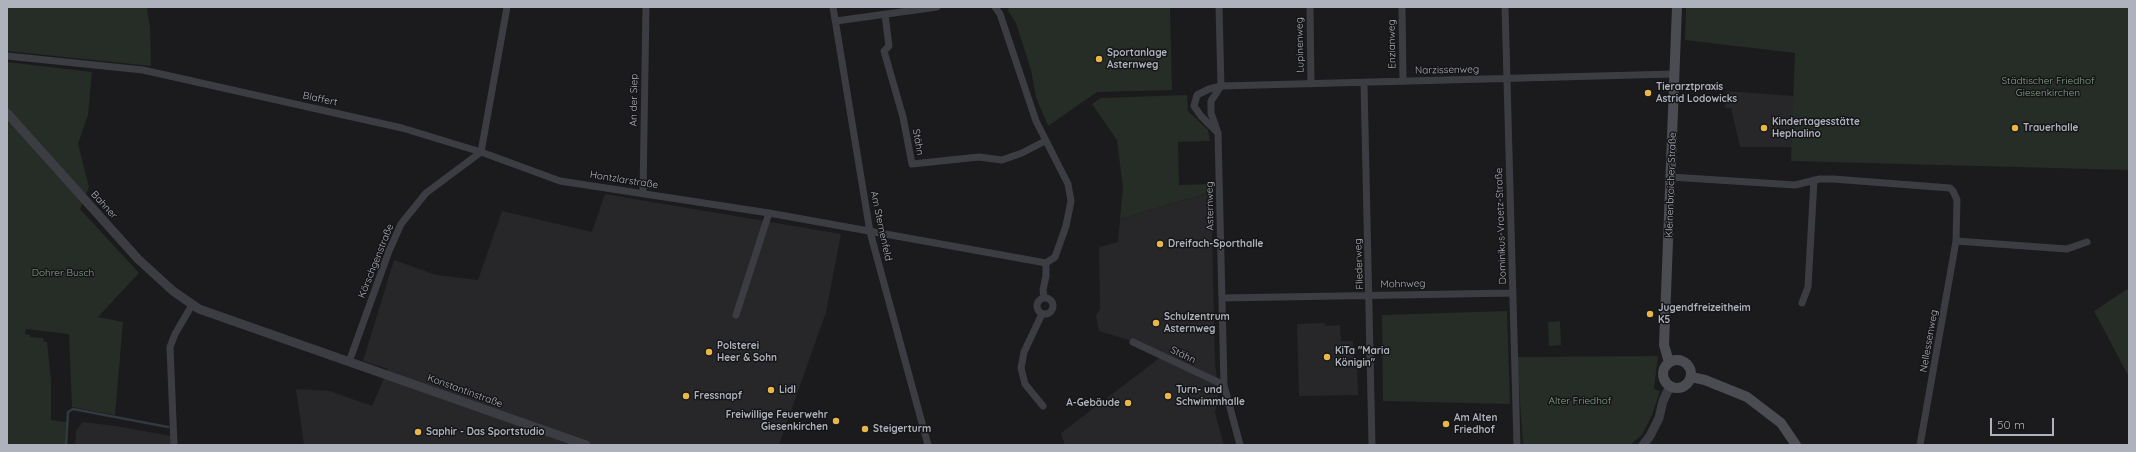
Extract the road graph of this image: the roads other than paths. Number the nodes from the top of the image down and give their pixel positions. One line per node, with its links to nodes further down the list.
1 (507, 7): 24 (street)
2 (646, 7): 27 (street, An der Siep)
3 (833, 7): 13 (street, Am Sternenfeld)
4 (887, 7): 12 (street)
5 (937, 7): 12 (street)
6 (995, 7): 23 (street)
7 (1219, 7): 20 (street)
8 (1310, 7): 19 (street, Lupinenweg)
9 (1402, 7): 17 (street, Enzianweg)
10 (1505, 7): 16 (street, Dominikus-Vraetz-Straße)
11 (1677, 7): 15 (main road, Kleinenbroicher Straße)
12 (887, 15): 13 (street); 23 (street, Stähn)
13 (836, 22): 29 (street, Am Sternenfeld)
14 (7, 56): 24 (street, Blaffert)
15 (1674, 74): 16 (street, Narzissenweg); 25 (main road, Kleinenbroicher Straße)
16 (1507, 79): 17 (street, Narzissenweg); 33 (street, Dominikus-Vraetz-Straße)
17 (1403, 81): 18 (street, Narzissenweg)
18 (1364, 83): 19 (street, Narzissenweg); 34 (street, Fliederweg)
19 (1311, 84): 20 (street, Narzissenweg)
20 (1221, 86): 22 (street, Asternweg); 22 (street)
21 (7, 113): 38 (street, Bahner)
22 (1218, 133): 36 (street, Asternweg)
23 (1045, 141): 32 (street)
24 (480, 152): 27 (street, Hontzlarstraße); 43 (street, Körschgenstraße)
25 (1671, 177): 26 (street, Nellessenweg); 44 (main road, Kleinenbroicher Straße)
26 (1814, 180): 30 (street, Nellessenweg); 37 (street)
27 (643, 193): 28 (street, Hontzlarstraße)
28 (769, 212): 29 (street, Hontzlarstraße); 40 (street)
29 (870, 232): 32 (street); 51 (street, Am Sternenfeld)
30 (1956, 241): 31 (street); 57 (street, Nellessenweg)
31 (2088, 242)
32 (1046, 263): 35 (street)
33 (1513, 293): 34 (street, Mohnweg); 54 (street, Dominikus-Vraetz-Straße)
34 (1370, 295): 36 (street, Mohnweg); 53 (street, Fliederweg)
35 (1044, 298): 39 (street); 39 (street)
36 (1222, 298): 46 (street, Asternweg)
37 (1802, 303)
38 (192, 305): 42 (street, Bahner); 49 (street)
39 (1042, 314): 48 (street)
40 (736, 315)
41 (1133, 342): 46 (street, Stähn)
42 (336, 358): 43 (street, Konstantinstraße)
43 (349, 362): 50 (street, Konstantinstraße)
44 (1670, 362): 45 (main road); 47 (main road)
45 (1691, 377): 47 (main road); 56 (main road)
46 (1224, 385): 52 (street, Asternweg)
47 (1670, 386): 55 (street)
48 (1044, 406)
49 (174, 445)
50 (586, 445)
51 (928, 445)
52 (1240, 445)
53 (1372, 445)
54 (1517, 445)
55 (1644, 445)
56 (1796, 445)
57 (1920, 445)

